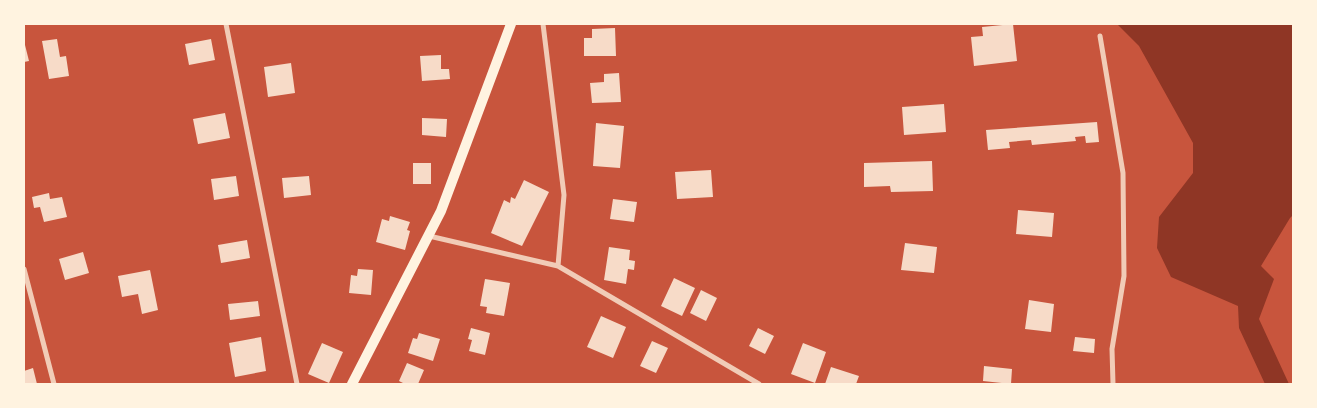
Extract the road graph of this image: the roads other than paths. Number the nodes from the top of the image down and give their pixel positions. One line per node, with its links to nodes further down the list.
1 (226, 24): 9 (street)
2 (511, 24): 5 (main road)
3 (543, 24): 6 (street)
4 (1100, 36): 12 (street)
5 (429, 236): 6 (street); 10 (main road)
6 (558, 266): 11 (street)
7 (24, 269): 8 (street)
8 (54, 384)
9 (297, 384)
10 (352, 384)
11 (759, 384)
12 (1113, 384)

